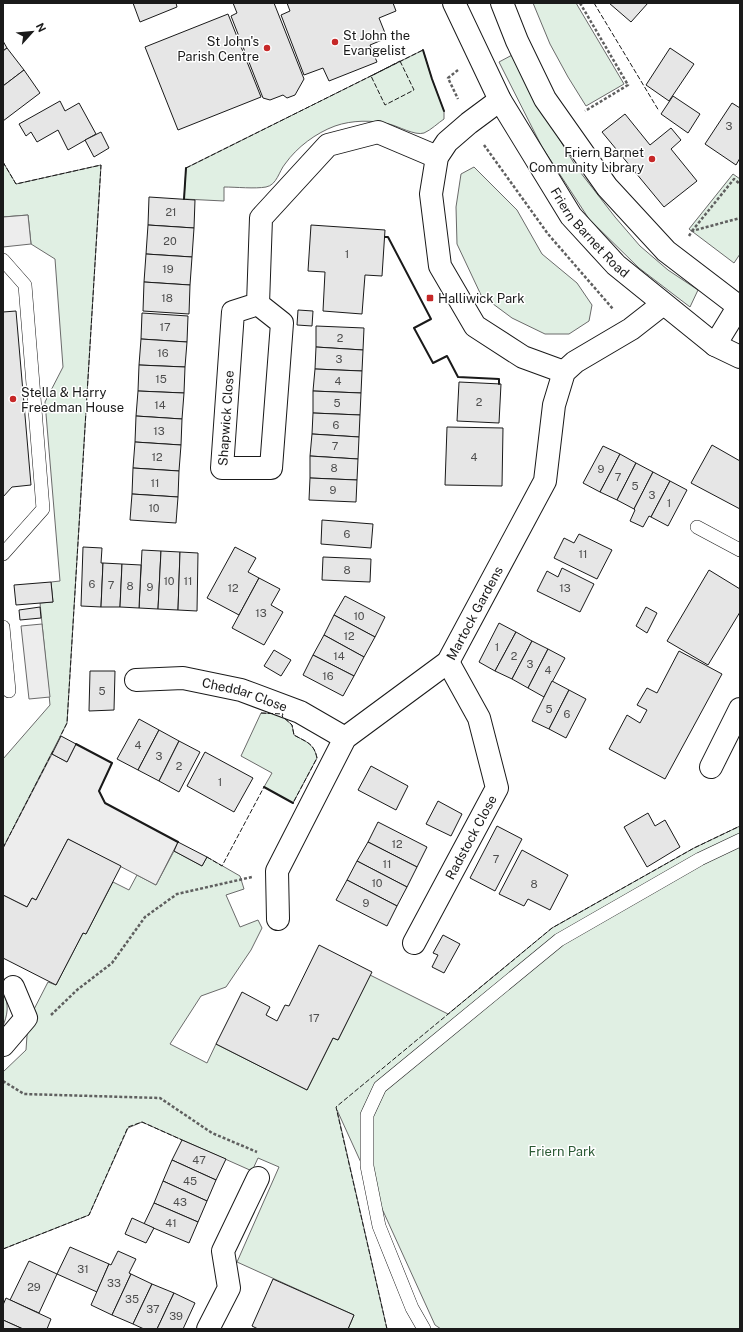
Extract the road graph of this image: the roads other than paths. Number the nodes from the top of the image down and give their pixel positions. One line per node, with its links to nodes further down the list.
1 (454, 3): 3 (street, Friern Barnet Road)
2 (502, 3): 8 (street)
3 (500, 100): 4 (street); 7 (street, Friern Barnet Road)
4 (437, 157): 6 (street); 11 (street)
5 (3, 260): 14 (lane)
6 (258, 304): 6 (street, Shapwick Close)
7 (663, 304): 9 (street, Friern Barnet Road); 11 (street)
8 (739, 305): 9 (street)
9 (716, 345): 10 (street, Friern Barnet Road)
10 (740, 357)
11 (564, 372): 16 (street, Martock Gardens)
12 (697, 527): 13 (lane)
13 (740, 550)
14 (3, 554)
15 (3, 627): 18 (lane)
16 (448, 662): 20 (street, Martock Gardens); 24 (street, Radstock Close)
17 (136, 680): 20 (street, Cheddar Close)
18 (8, 691)
19 (740, 709): 21 (street)
20 (345, 738): 23 (street, Martock Gardens)
21 (711, 767)
22 (740, 840): 29 (lane)
23 (278, 919)
24 (414, 943)
25 (13, 987): 26 (street)
26 (3, 1045)
27 (258, 1178): 28 (street)
28 (208, 1329)
29 (424, 1329)

